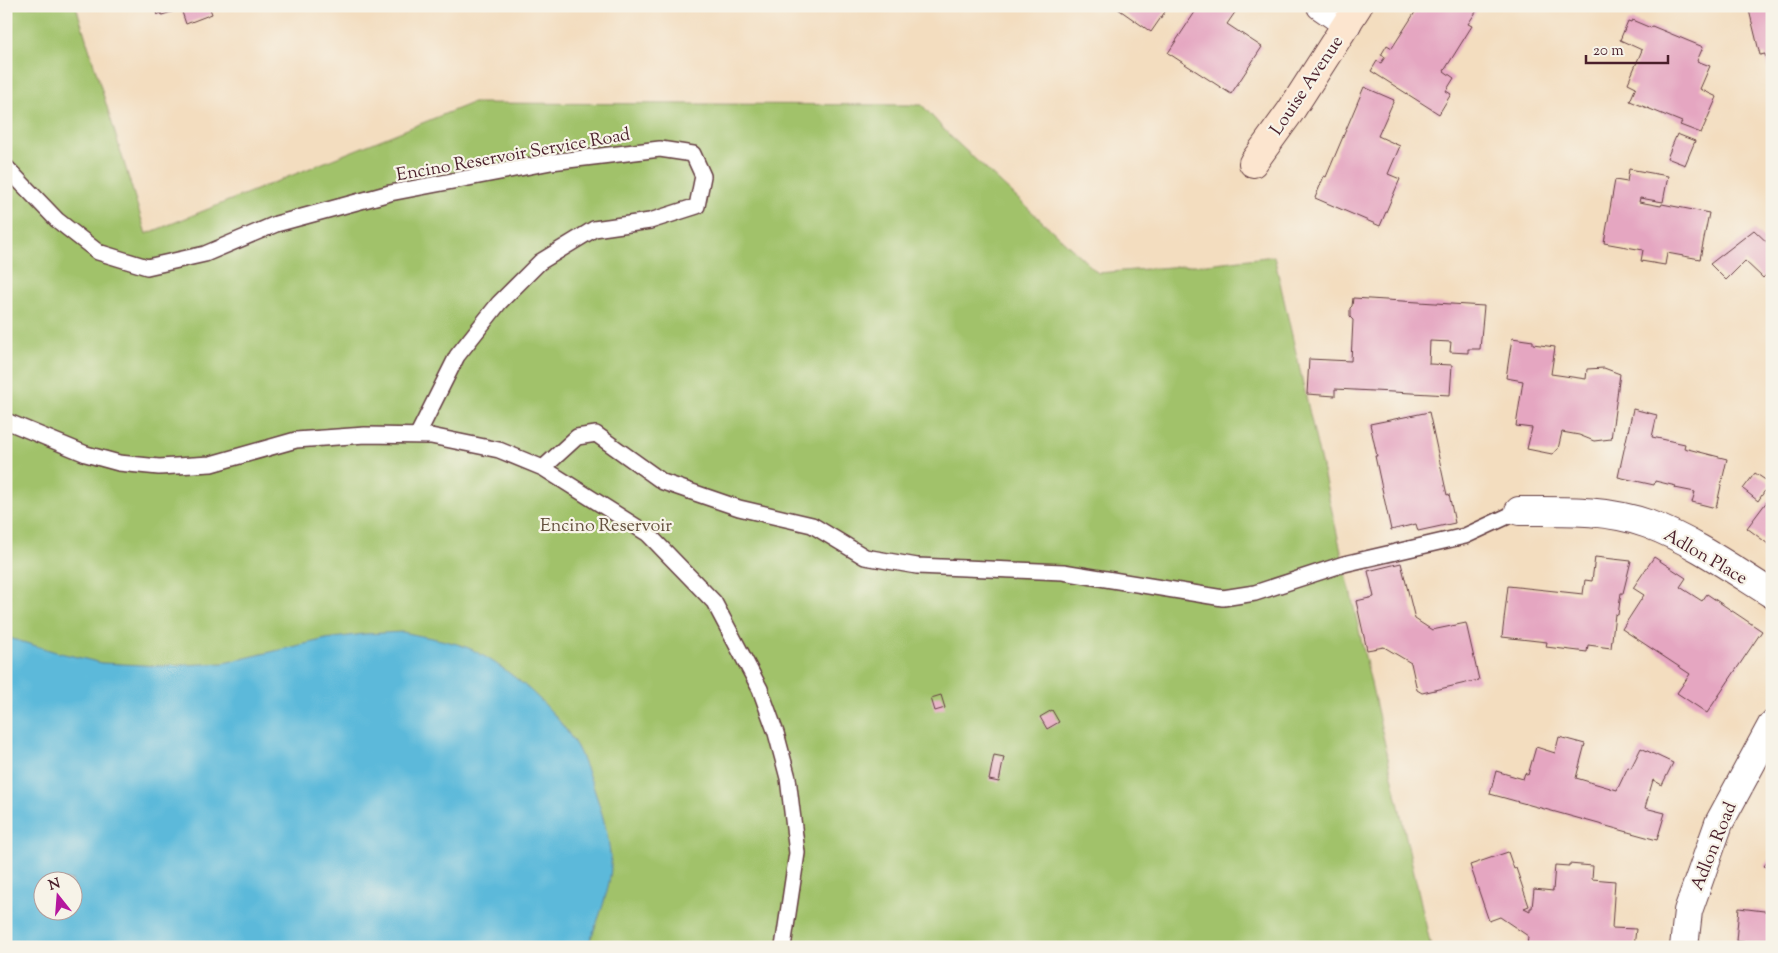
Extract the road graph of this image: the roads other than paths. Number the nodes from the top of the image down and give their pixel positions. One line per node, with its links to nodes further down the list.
1 (1321, 6): 2 (street)
2 (1353, 15): 3 (street, Louise Avenue)
3 (1253, 163)
4 (6, 167): 6 (lane, Encino Reservoir Service Road)
5 (6, 421): 6 (lane)
6 (417, 436): 7 (lane)
7 (543, 468): 8 (lane); 11 (lane)
8 (1519, 511): 9 (street, Adlon Place)
9 (1772, 594)
10 (1772, 724): 12 (street, Adlon Road)
11 (783, 947)
12 (1684, 947)

